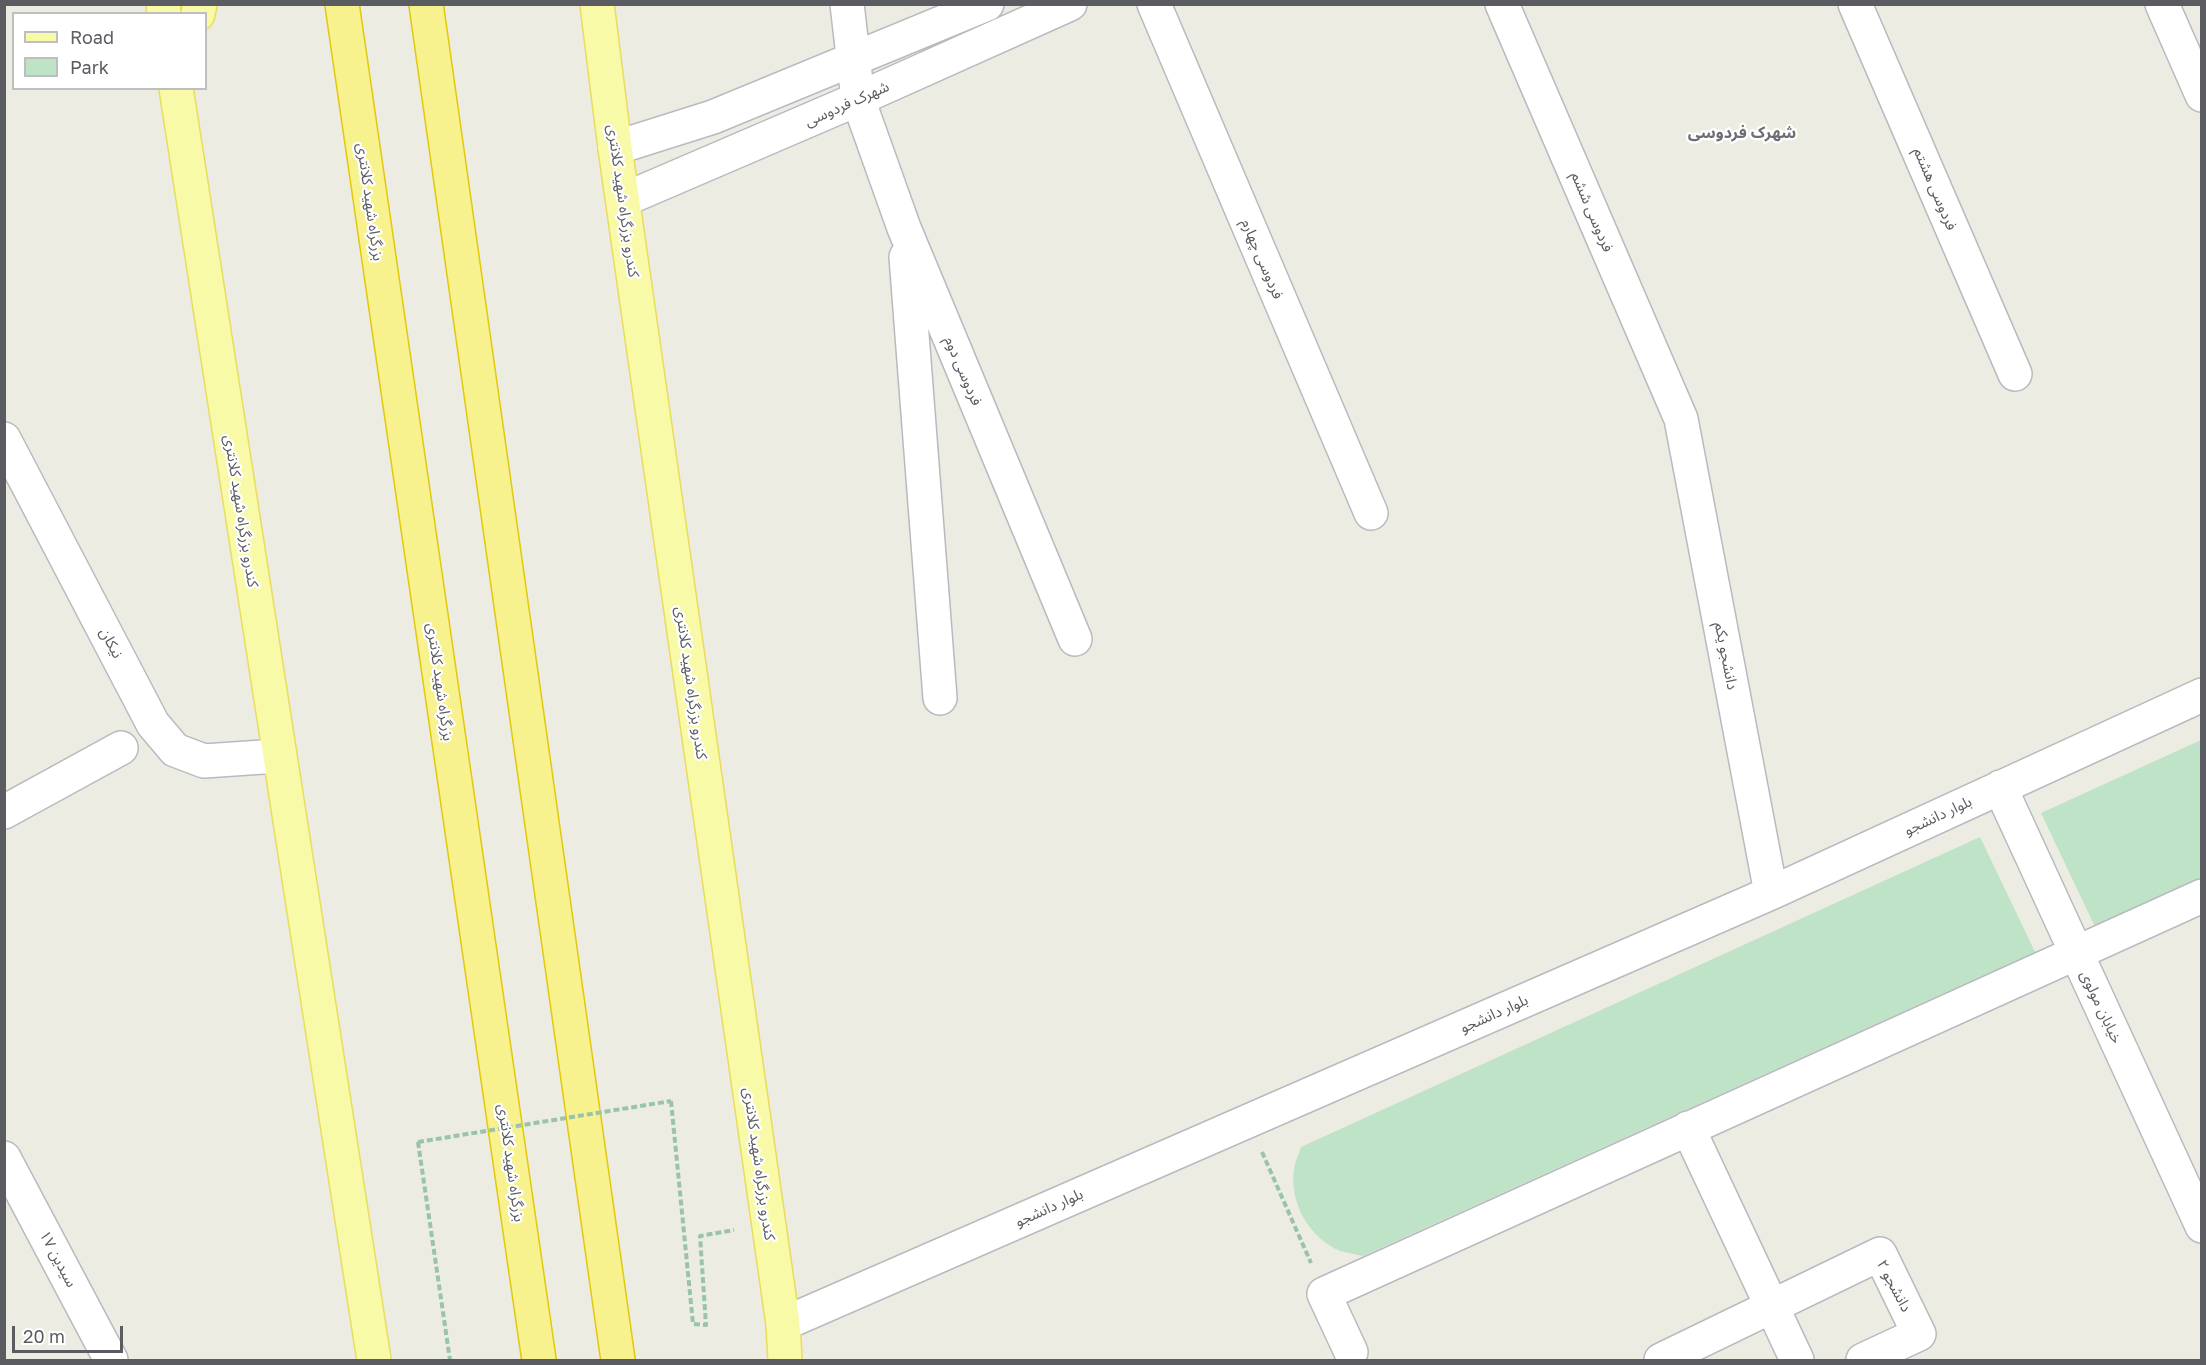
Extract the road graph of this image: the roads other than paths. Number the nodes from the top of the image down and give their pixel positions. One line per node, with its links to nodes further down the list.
1 (342, 4): 44 (highway, بزرگراه شهید کلانتری)
2 (426, 4): 45 (highway)
3 (580, 4): 13 (main road)
4 (597, 4): 13 (main road, کندرو بزرگراه شهید کلانتری)
5 (847, 4): 12 (street, فردوسی دوم)
6 (987, 4): 12 (street)
7 (1070, 4): 17 (street, شهرک فردوسی)
8 (1154, 4): 25 (street, فردوسی چهارم)
9 (1502, 4): 23 (street, فردوسی ششم)
10 (1855, 4): 22 (street, فردوسی هشتم)
11 (2162, 4): 16 (street)
12 (854, 57): 17 (street, فردوسی دوم); 19 (street)
13 (606, 62): 19 (main road, کندرو بزرگراه شهید کلانتری)
14 (176, 90): 18 (main road, کندرو بزرگراه شهید کلانتری)
15 (189, 90): 18 (main road)
16 (2202, 95)
17 (858, 99): 20 (street, شهرک فردوسی); 21 (street, فردوسی دوم)
18 (183, 133): 30 (main road, کندرو بزرگراه شهید کلانتری)
19 (615, 148): 20 (main road, کندرو بزرگراه شهید کلانتری)
20 (623, 200): 40 (main road, کندرو بزرگراه شهید کلانتری)
21 (904, 228): 26 (street, فردوسی دوم); 28 (street)
22 (2015, 374)
23 (1681, 419): 33 (street, دانشجو یکم)
24 (4, 439): 30 (street, نیکان)
25 (1371, 513)
26 (1075, 639)
27 (2202, 695): 31 (street, بلوار دانشجو)
28 (940, 698)
29 (121, 748): 32 (street)
30 (278, 756): 43 (main road, کندرو بزرگراه شهید کلانتری)
31 (2000, 787): 33 (street, بلوار دانشجو); 35 (street, خیابان مولوی)
32 (4, 812)
33 (1771, 893): 40 (street, بلوار دانشجو)
34 (2202, 896): 35 (street)
35 (2076, 953): 36 (street); 38 (street, خیابان مولوی)
36 (1688, 1128): 39 (street); 41 (street)
37 (4, 1158): 42 (street, ۱۷ سیدین)
38 (2202, 1226)
39 (1771, 1306): 47 (street, ۲ دانشجو); 48 (street); 49 (street, ۲ دانشجو)
40 (783, 1324): 46 (main road, کندرو بزرگراه شهید کلانتری)
41 (1351, 1352)
42 (111, 1360)
43 (374, 1360)
44 (539, 1360)
45 (618, 1360)
46 (785, 1360)
47 (1661, 1360)
48 (1797, 1360)
49 (1863, 1360)

